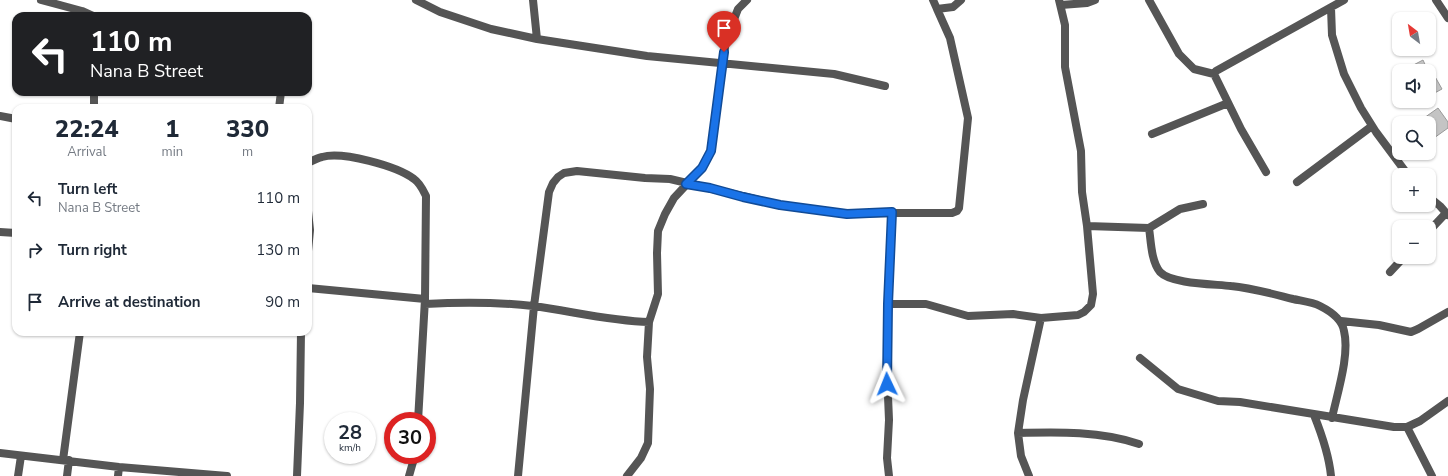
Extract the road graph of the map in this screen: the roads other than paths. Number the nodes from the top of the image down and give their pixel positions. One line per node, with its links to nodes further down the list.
1 (41, 0): 14 (street)
2 (416, 0): 16 (street)
3 (533, 0): 16 (street)
4 (747, 0): 17 (street)
5 (933, 0): 13 (street)
6 (961, 0): 13 (street)
7 (1095, 0): 11 (street)
8 (1149, 0): 18 (street)
9 (1344, 0): 12 (street)
10 (1436, 0): 15 (street)
11 (1060, 3): 35 (street)
12 (1331, 8): 18 (street); 23 (street)
13 (937, 9): 32 (street)
14 (84, 12)
15 (1448, 18)
16 (537, 39): 17 (street)
17 (722, 64): 19 (street); 29 (street)
18 (1214, 74): 20 (street)
19 (885, 86)
20 (1228, 103): 24 (street); 27 (street)
21 (0, 116): 22 (street)
22 (12, 118)
23 (1372, 126): 26 (street); 28 (street)
24 (1152, 134)
25 (312, 161): 42 (street)
26 (1402, 168)
27 (1266, 172)
28 (1297, 182)
29 (686, 184): 32 (street); 44 (street); 48 (street)
30 (1436, 203): 33 (street)
31 (1203, 204): 36 (street)
32 (892, 212): 43 (street)
33 (1447, 214): 34 (street)
34 (1436, 224)
35 (1087, 226): 36 (street); 46 (street)
36 (1149, 228): 47 (street)
37 (0, 232): 38 (street)
38 (12, 233)
39 (1397, 264): 40 (street)
40 (1390, 272)
41 (312, 288): 42 (street)
42 (425, 302): 44 (street); 53 (street)
43 (888, 304): 46 (street); 73 (street)
44 (534, 306): 48 (street); 71 (street)
45 (1448, 312): 47 (street)
46 (1041, 318): 57 (street)
47 (1341, 321): 55 (street)
48 (649, 322): 72 (street)
49 (80, 336): 61 (street)
50 (302, 336): 69 (street)
51 (1140, 358): 54 (street)
52 (1448, 401): 56 (street)
53 (419, 412)
54 (1314, 415): 55 (street); 75 (street)
55 (1332, 418): 56 (street)
56 (1407, 426): 76 (street)
57 (1018, 434): 58 (street); 74 (street)
58 (1140, 444)
59 (0, 453): 60 (street)
60 (21, 456): 61 (street); 65 (street)
61 (66, 460): 63 (street); 66 (street)
62 (412, 464): 70 (street)
63 (119, 467): 64 (street); 67 (street)
64 (203, 475): 68 (street)
65 (18, 476)
66 (67, 476)
67 (118, 476)
68 (227, 476)
69 (297, 476)
70 (408, 476)
71 (518, 476)
72 (628, 476)
73 (889, 476)
74 (1028, 476)
75 (1331, 476)
76 (1432, 476)

